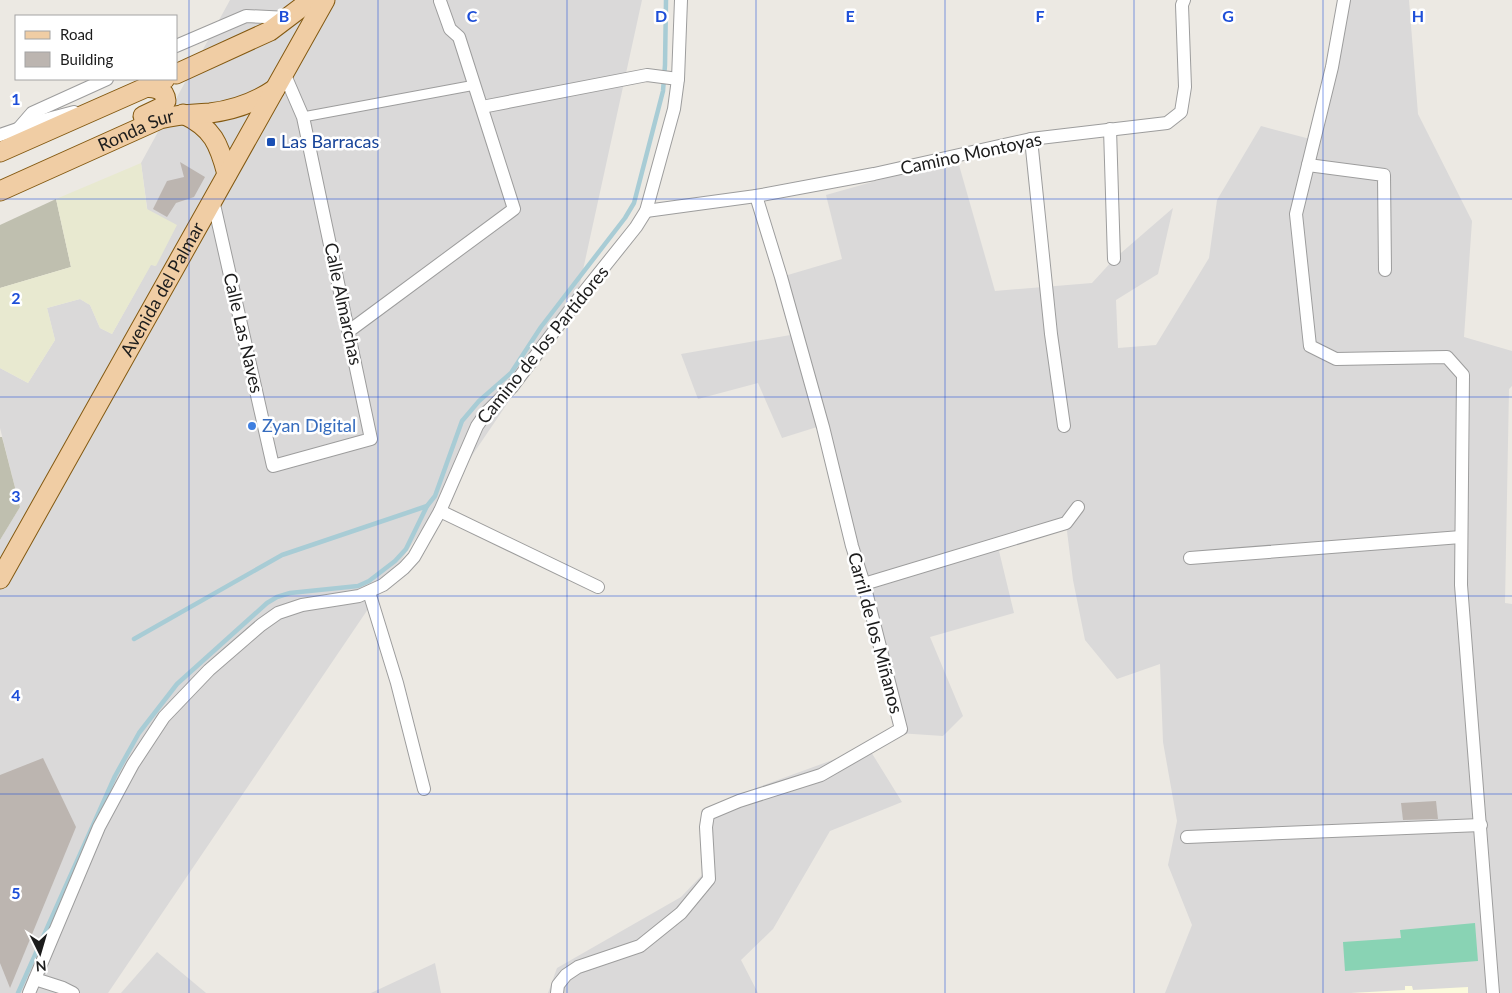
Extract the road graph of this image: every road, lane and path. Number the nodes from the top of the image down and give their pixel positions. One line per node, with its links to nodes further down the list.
1 (311, 0): 7 (main road)
2 (325, 0): 13 (main road, Avenida del Palmar)
3 (681, 0): 10 (street, Camino de los Partidores)
4 (1184, 0): 21 (street, Camino Montoyas)
5 (1344, 0): 26 (street)
6 (440, 1): 14 (street)
7 (289, 18): 8 (street); 9 (main road)
8 (178, 45)
9 (178, 73)
10 (678, 79): 17 (street); 31 (street, Camino de los Partidores)
11 (105, 80): 20 (street)
12 (163, 80): 15 (main road, Ronda Sur)
13 (280, 81): 18 (main road, Ronda Sur); 19 (street, Calle Almarchas); 27 (main road, Avenida del Palmar)
14 (475, 85): 17 (street); 19 (street)
15 (146, 87): 16 (main road, Ronda Sur); 25 (main road)
16 (113, 102): 20 (street); 24 (main road, Ronda Sur)
17 (482, 107): 34 (street)
18 (183, 114): 25 (main road, Ronda Sur); 27 (main road)
19 (302, 117): 34 (street, Calle Almarchas)
20 (18, 129): 22 (street)
21 (1110, 129): 23 (street, Camino Montoyas); 32 (street)
22 (0, 135)
23 (1031, 139): 29 (street, Camino Montoyas); 35 (street)
24 (0, 152)
25 (72, 159): 28 (main road, Ronda Sur)
26 (1308, 165): 33 (street); 39 (street)
27 (227, 174): 30 (main road, Avenida del Palmar)
28 (0, 191)
29 (756, 196): 31 (street, Camino Montoyas); 42 (street, Carril de los Miñanos)
30 (213, 200): 36 (street, Calle Las Naves); 41 (main road, Avenida del Palmar)
31 (646, 211): 38 (street, Camino de los Partidores)
32 (1114, 259)
33 (1385, 270)
34 (350, 331): 36 (street, Calle Almarchas)
35 (1064, 426)
36 (273, 466)
37 (1078, 507): 42 (street)
38 (440, 510): 43 (street); 44 (street, Camino de los Partidores)
39 (1461, 537): 40 (street); 46 (street)
40 (1190, 558)
41 (0, 579)
42 (864, 584): 51 (street, Carril de los Miñanos)
43 (598, 587)
44 (369, 592): 45 (street); 48 (street, Camino de los Partidores)
45 (424, 789)
46 (1481, 826): 47 (street); 52 (street)
47 (1187, 837)
48 (35, 978): 49 (street, Camino de los Partidores); 50 (street)
49 (29, 993)
50 (73, 993)
51 (557, 993)
52 (1493, 993)

